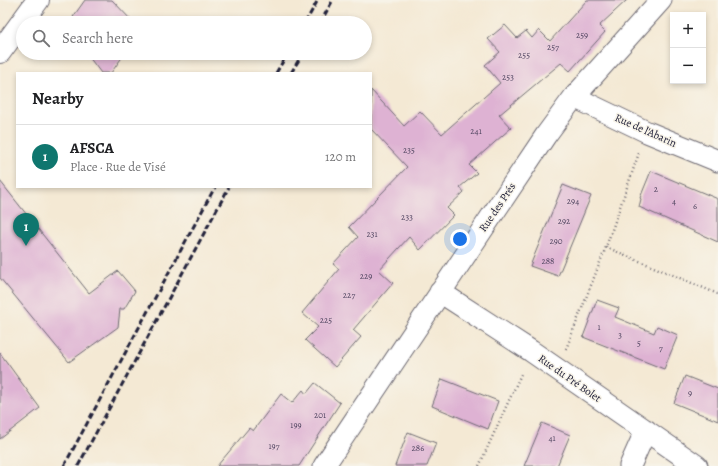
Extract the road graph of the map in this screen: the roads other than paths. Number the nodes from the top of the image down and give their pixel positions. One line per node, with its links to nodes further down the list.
1 (38, 0): 3 (street)
2 (661, 0): 6 (street, Rue des Prés)
3 (26, 16)
4 (16, 30): 5 (street)
5 (0, 52)
6 (574, 97): 7 (street, Rue de l'Abarin); 8 (street, Rue des Prés)
7 (718, 161)
8 (440, 292): 9 (street, Rue du Pré Bolet); 10 (street, Rue des Prés)
9 (646, 430): 11 (street); 12 (street, Rue du Pré Bolet)
10 (324, 466)
11 (630, 466)
12 (697, 466)

